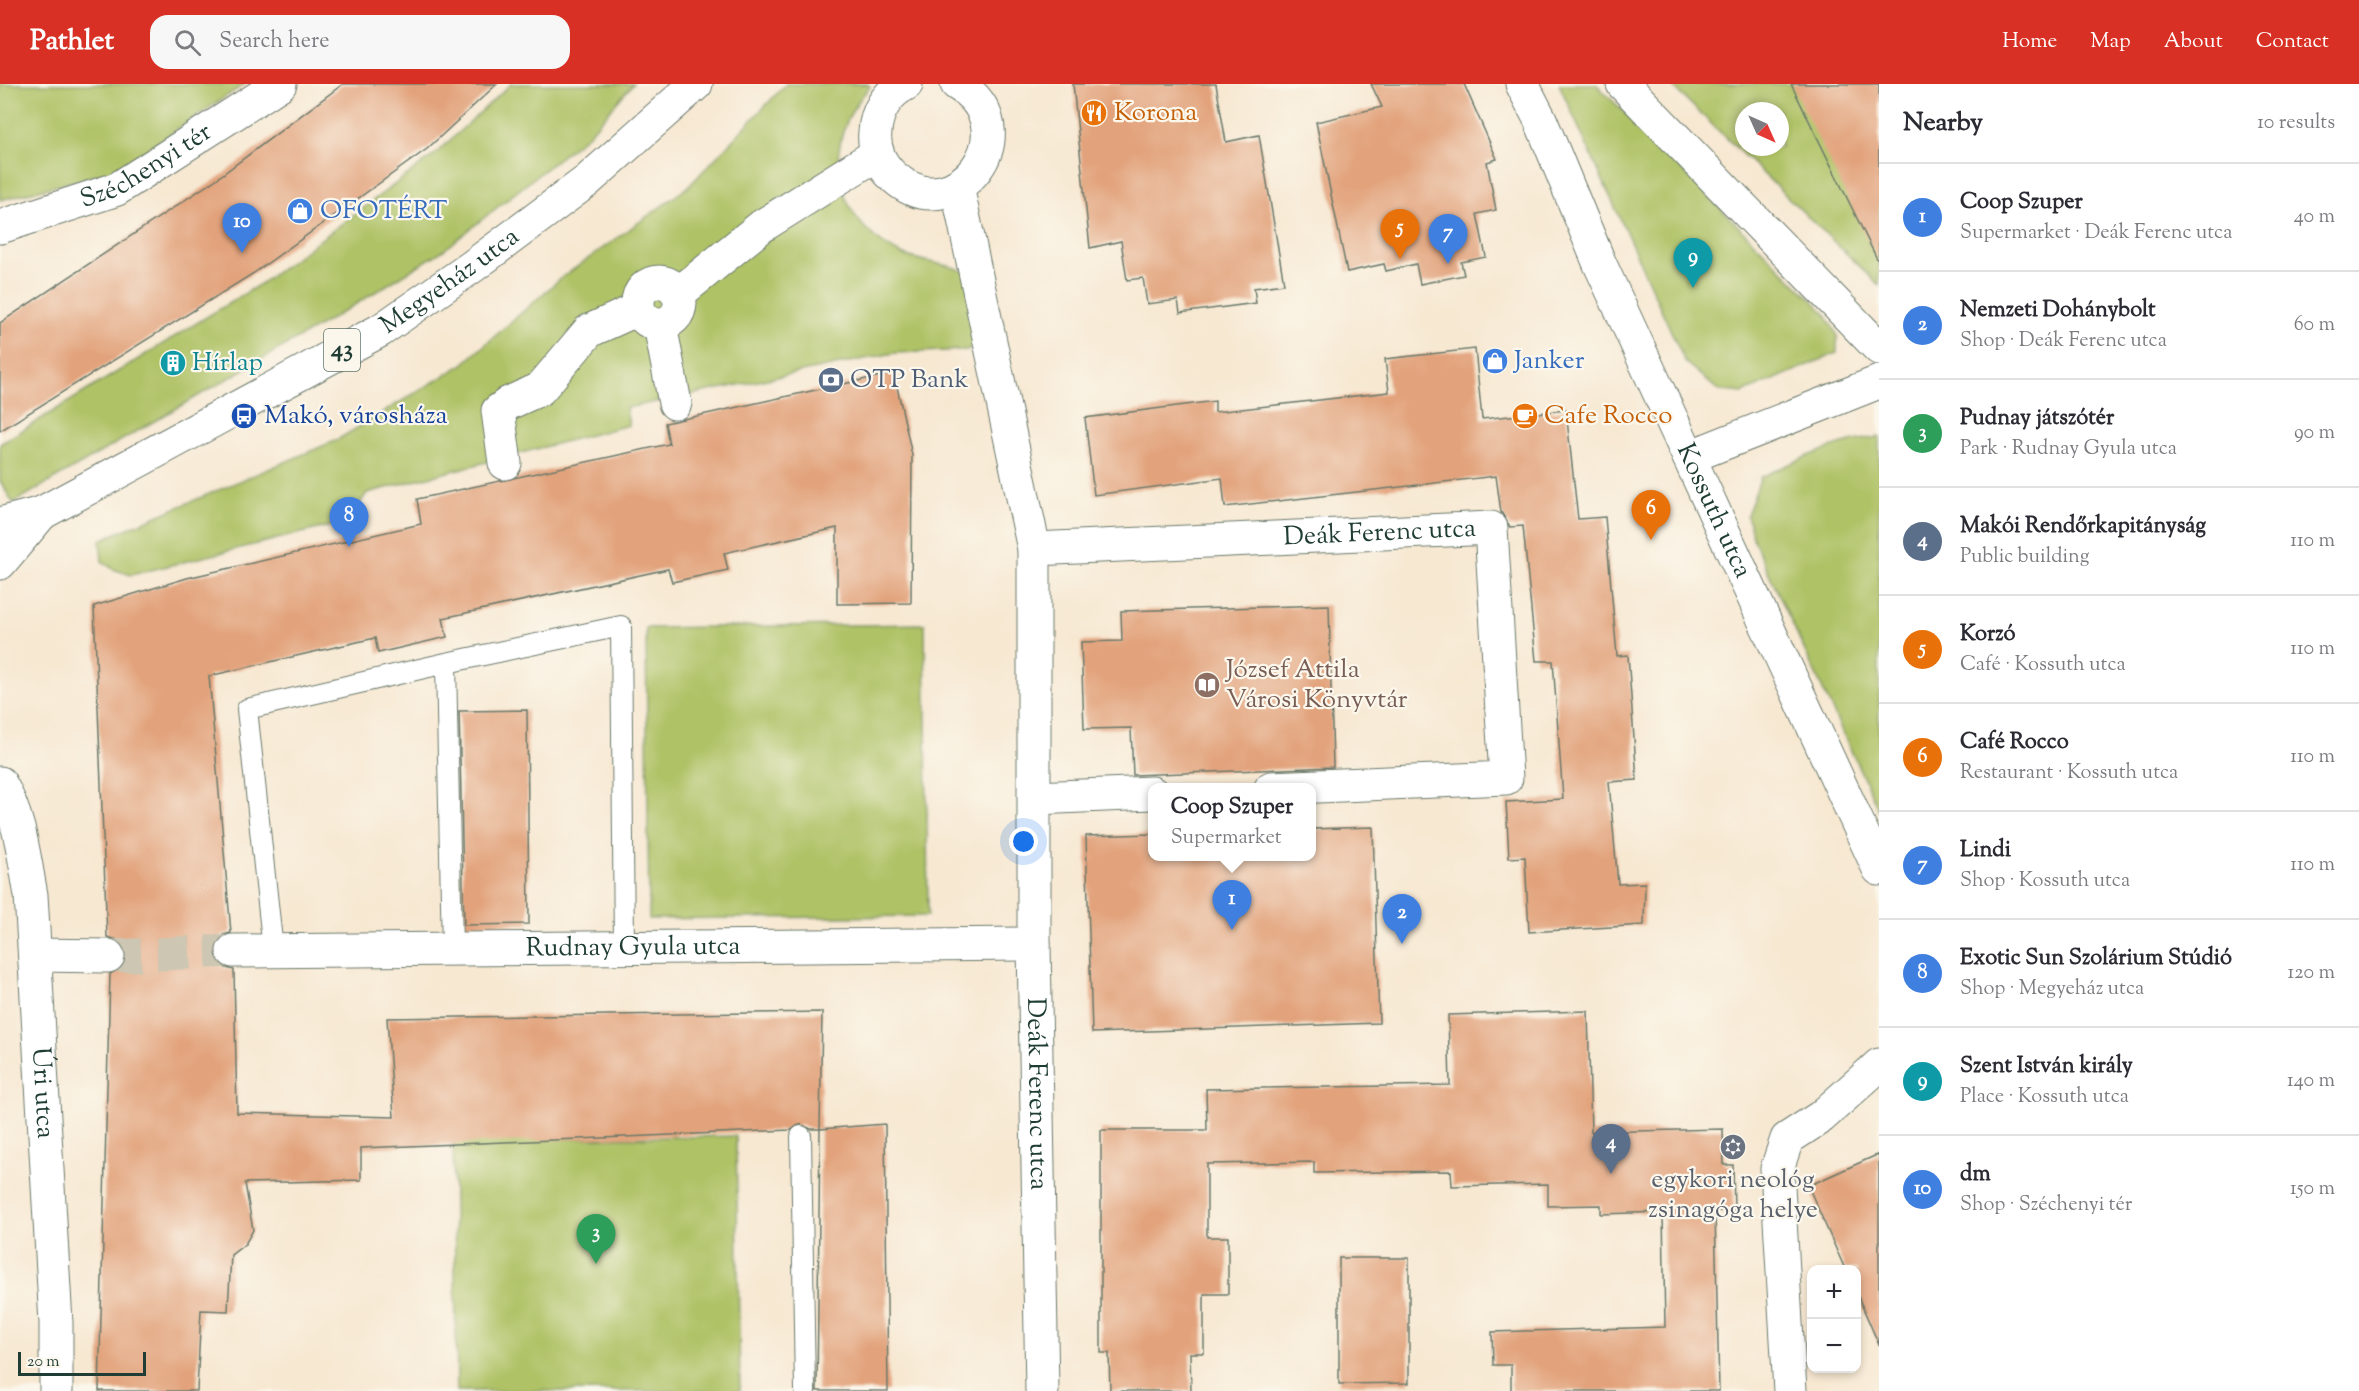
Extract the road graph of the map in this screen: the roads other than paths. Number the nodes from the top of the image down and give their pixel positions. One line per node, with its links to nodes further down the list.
1 (280, 84): 9 (street, Széchenyi tér)
2 (903, 84): 7 (street)
3 (957, 84): 8 (street)
4 (1522, 84): 14 (street, Kossuth utca)
5 (1623, 84): 11 (street)
6 (687, 89): 16 (street, Megyeház utca / 43)
7 (877, 154): 8 (street); 10 (street)
8 (957, 186): 18 (street)
9 (0, 227)
10 (649, 317): 13 (street); 15 (street)
11 (1879, 348)
12 (1879, 382): 14 (street)
13 (675, 404)
14 (1689, 457): 25 (street, Kossuth utca)
15 (505, 463)
16 (42, 513): 17 (street, 43); 19 (street, 43)
17 (0, 524)
18 (1034, 549): 21 (street, Deák Ferenc utca); 24 (street, Deák Ferenc utca)
19 (0, 563)
20 (447, 663): 27 (lane); 28 (lane); 29 (lane)
21 (1316, 786)
22 (2, 790): 31 (street, Úri utca)
23 (1148, 793): 24 (street)
24 (1035, 798): 26 (street, Deák Ferenc utca)
25 (1879, 869)
26 (1034, 944): 27 (street, Rudnay Gyula utca); 37 (street, Deák Ferenc utca)
27 (624, 948): 28 (street, Rudnay Gyula utca)
28 (452, 949): 29 (street, Rudnay Gyula utca)
29 (273, 950): 30 (street, Rudnay Gyula utca)
30 (233, 951)
31 (35, 955): 32 (street); 35 (street, Úri utca)
32 (108, 956)
33 (1879, 1065): 38 (street)
34 (801, 1136): 36 (lane)
35 (56, 1391)
36 (805, 1391)
37 (1042, 1391)
38 (1791, 1391)

